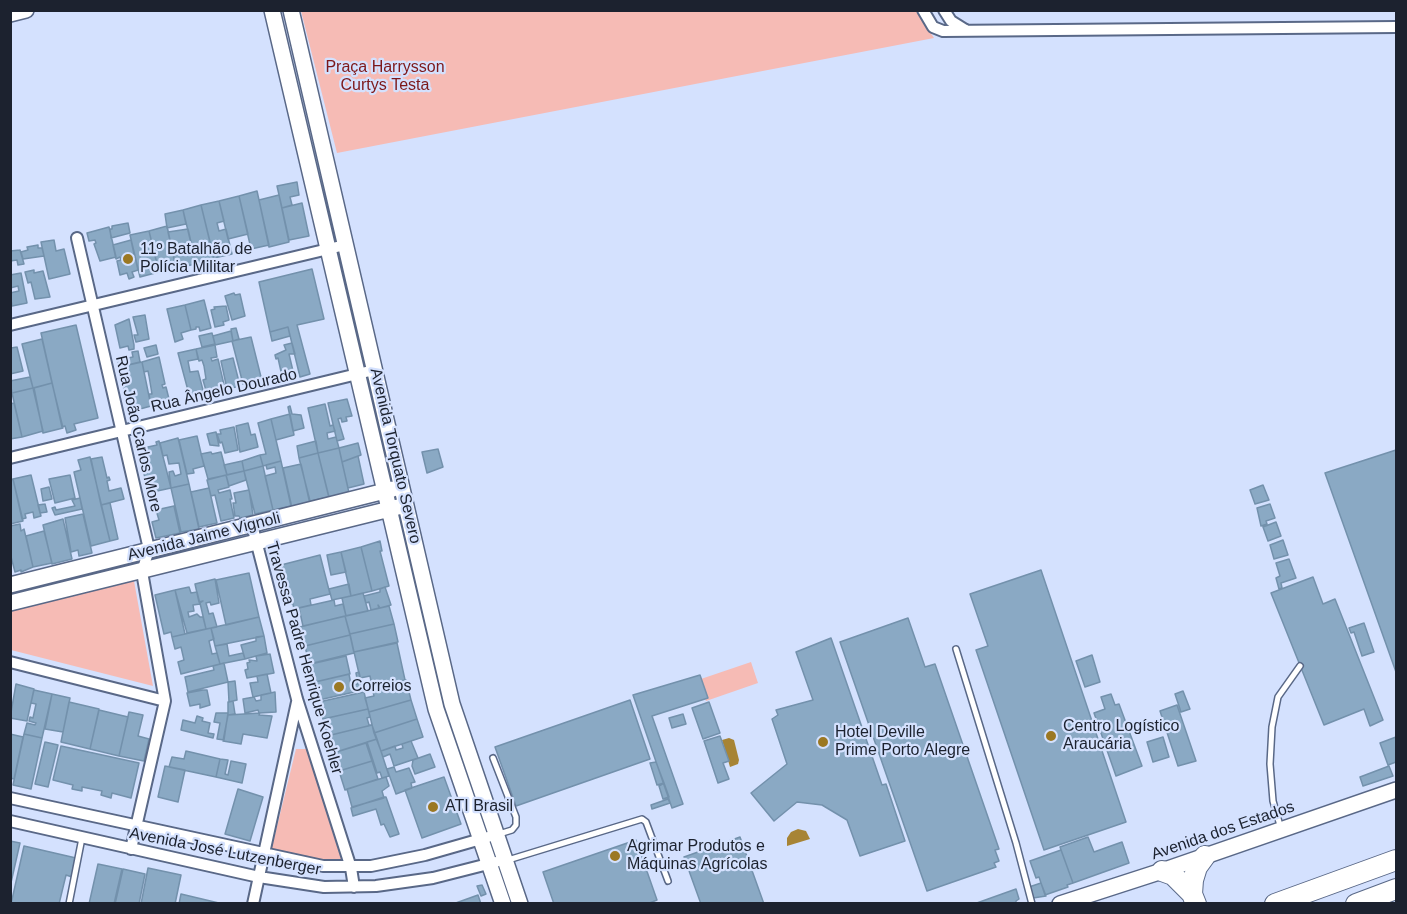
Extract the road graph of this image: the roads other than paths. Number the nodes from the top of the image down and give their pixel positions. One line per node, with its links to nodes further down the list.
1 (26, 10): 6 (street)
2 (272, 10): 11 (street, Avenida Torquato Severo)
3 (291, 10): 10 (street, Avenida Torquato Severo)
4 (923, 10): 8 (street)
5 (944, 10): 8 (street)
6 (10, 14)
7 (1396, 27): 8 (street)
8 (967, 31)
9 (77, 238): 12 (street, Rua João Carlos More)
10 (345, 245): 11 (street); 14 (street, Avenida Torquato Severo)
11 (328, 249): 12 (street); 15 (street, Avenida Torquato Severo)
12 (93, 305): 13 (street); 16 (street, Rua João Carlos More)
13 (10, 325)
14 (374, 370): 15 (street, Rua Ângelo Dourado); 18 (street, Avenida Torquato Severo)
15 (357, 374): 16 (street, Rua Ângelo Dourado); 19 (street, Avenida Torquato Severo)
16 (123, 431): 17 (street, Rua Ângelo Dourado); 24 (street, Rua João Carlos More)
17 (10, 458)
18 (401, 488): 19 (street, Avenida Jaime Vignoli); 20 (street, Avenida Torquato Severo)
19 (385, 491): 21 (street, Avenida Torquato Severo); 22 (street, Avenida Jaime Vignoli)
20 (406, 506): 21 (street, Avenida Jaime Vignoli); 28 (street, Avenida Torquato Severo)
21 (389, 510): 23 (street, Avenida Jaime Vignoli); 29 (street, Avenida Torquato Severo)
22 (252, 525): 23 (street, Travessa Padre Henrique Koehler); 24 (street, Avenida Jaime Vignoli)
23 (256, 541): 25 (street, Avenida Jaime Vignoli); 33 (street, Travessa Padre Henrique Koehler)
24 (148, 549): 25 (street, Rua João Carlos More); 26 (street, Avenida Jaime Vignoli)
25 (142, 572): 27 (street, Avenida Jaime Vignoli); 34 (street, Rua João Carlos More)
26 (10, 585)
27 (10, 603)
28 (430, 611): 29 (street); 41 (street, Avenida Torquato Severo)
29 (413, 613): 43 (street, Avenida Torquato Severo)
30 (956, 649): 61 (lane)
31 (10, 662): 34 (street)
32 (1300, 666): 40 (lane)
33 (297, 699): 45 (street); 50 (street, Travessa Padre Henrique Koehler)
34 (165, 701): 39 (street, Rua João Carlos More)
35 (493, 758): 41 (lane)
36 (1396, 790): 40 (street, Avenida dos Estados)
37 (10, 798): 39 (street, Avenida José Lutzenberger)
38 (10, 821): 42 (street, Avenida José Lutzenberger)
39 (136, 825): 44 (street, Rua João Carlos More); 45 (street, Avenida José Lutzenberger)
40 (1281, 829): 46 (street, Avenida dos Estados)
41 (496, 834): 43 (street, Avenida José Lutzenberger); 48 (street, Avenida Torquato Severo)
42 (82, 838): 44 (street, Avenida José Lutzenberger); 57 (lane)
43 (481, 839): 49 (street, Avenida Torquato Severo); 50 (street, Avenida José Lutzenberger)
44 (131, 849): 52 (street, Avenida José Lutzenberger)
45 (264, 854): 50 (street, Avenida José Lutzenberger); 52 (street)
46 (1205, 856): 51 (street, Avenida dos Estados); 56 (highway)
47 (1396, 860): 63 (highway)
48 (506, 861): 49 (street, Avenida José Lutzenberger); 53 (lane); 60 (street, Avenida Torquato Severo)
49 (489, 864): 54 (street, Avenida José Lutzenberger); 59 (street, Avenida Torquato Severo)
50 (351, 868): 54 (street, Travessa Padre Henrique Koehler)
51 (1161, 871): 56 (highway); 62 (street, Avenida dos Estados)
52 (259, 877): 54 (street, Avenida José Lutzenberger); 58 (street)
53 (668, 881)
54 (354, 886)
55 (1396, 889): 64 (highway)
56 (1194, 899)
57 (69, 903)
58 (253, 903)
59 (502, 903)
60 (520, 903)
61 (1032, 903)
62 (1060, 903)
63 (1275, 903)
64 (1356, 903)

